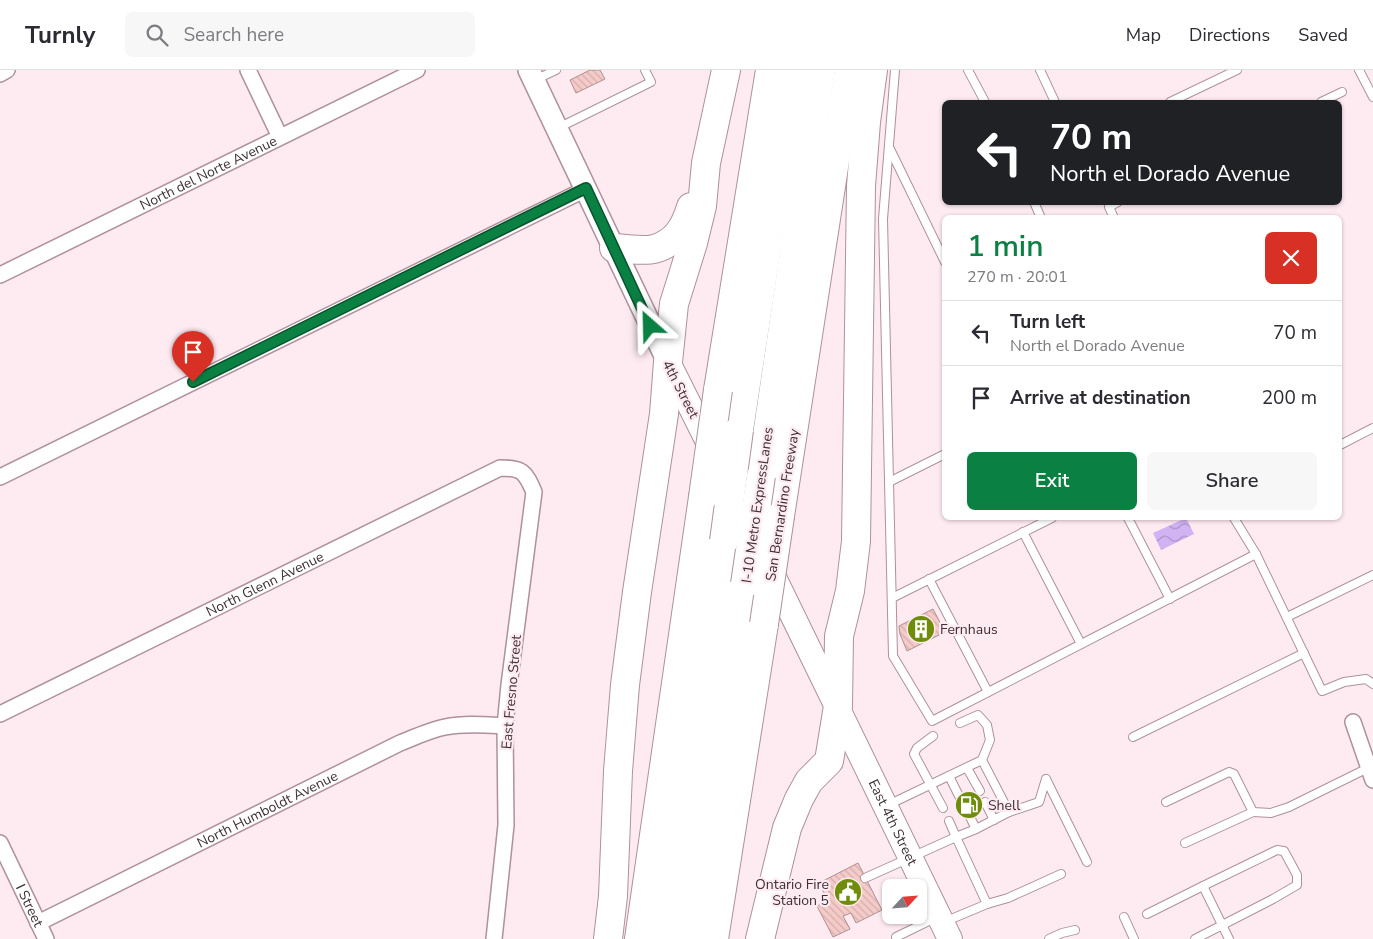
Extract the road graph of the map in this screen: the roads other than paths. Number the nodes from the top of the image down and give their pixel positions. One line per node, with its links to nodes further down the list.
1 (7, 70): 17 (street)
2 (248, 70): 26 (street)
3 (417, 70): 26 (street, North del Norte Avenue)
4 (556, 70): 18 (lane)
5 (645, 70): 25 (lane)
6 (726, 70): 28 (highway)
7 (770, 70): 98 (highway, bridge)
8 (794, 70): 99 (highway, I-10 Metro ExpressLanes, bridge)
9 (821, 70): 100 (highway, I-10 Metro ExpressLanes, bridge)
10 (849, 70): 101 (highway, San Bernardino Freeway, bridge)
11 (872, 70): 56 (highway)
12 (895, 70): 27 (lane)
13 (968, 70): 21 (lane)
14 (1040, 70): 22 (lane)
15 (1237, 70): 23 (lane)
16 (1360, 70): 20 (lane)
17 (0, 74)
18 (532, 75): 25 (main road, 4th Street)
19 (1342, 92): 24 (lane)
20 (1373, 97)
21 (983, 100)
22 (1054, 100)
23 (1174, 100)
24 (1325, 100)
25 (557, 128): 29 (main road, 4th Street)
26 (280, 137): 34 (street, North del Norte Avenue)
27 (889, 148): 33 (lane); 41 (lane)
28 (706, 163): 32 (highway); 35 (highway)
29 (586, 188): 32 (main road, 4th Street); 39 (street)
30 (1113, 205): 31 (lane)
31 (1113, 215)
32 (614, 248): 35 (main road, 4th Street)
33 (942, 256)
34 (0, 275)
35 (668, 362): 56 (main road, 4th Street); 97 (highway)
36 (1373, 428): 37 (lane)
37 (1342, 444)
38 (942, 456): 41 (lane)
39 (0, 477)
40 (528, 478): 57 (street, North Glenn Avenue); 60 (street, East Fresno Street)
41 (889, 482): 49 (lane)
42 (1048, 520): 45 (lane)
43 (1129, 520): 50 (lane)
44 (1235, 520): 46 (lane)
45 (1023, 532): 48 (lane); 52 (lane)
46 (1256, 554): 50 (lane); 51 (lane)
47 (1373, 575): 51 (lane)
48 (929, 579): 49 (lane); 55 (lane)
49 (892, 598): 55 (lane)
50 (1170, 599): 52 (lane)
51 (1287, 617): 53 (lane)
52 (1081, 644): 55 (lane)
53 (1304, 653): 54 (lane); 62 (lane)
54 (1373, 684)
55 (988, 692)
56 (838, 706): 72 (main road, East 4th Street); 102 (highway)
57 (0, 714)
58 (960, 722): 63 (lane)
59 (1353, 722): 65 (street)
60 (505, 726): 91 (street, North Humboldt Avenue); 96 (street, East Fresno Street)
61 (933, 736): 67 (lane)
62 (1133, 737)
63 (982, 760): 64 (lane); 75 (lane)
64 (967, 768): 66 (lane); 68 (lane)
65 (1371, 774): 76 (lane)
66 (949, 776): 67 (lane); 69 (lane)
67 (931, 785): 72 (lane); 73 (lane)
68 (980, 791)
69 (961, 800)
70 (985, 802): 77 (lane)
71 (1166, 802): 76 (lane)
72 (886, 806): 83 (main road, East 4th Street)
73 (942, 808)
74 (967, 811): 79 (lane)
75 (1008, 812): 77 (lane); 84 (lane)
76 (1253, 812): 82 (lane)
77 (994, 820): 79 (lane)
78 (950, 821): 80 (lane)
79 (976, 829): 80 (lane)
80 (956, 837): 83 (lane); 88 (lane)
81 (0, 843): 91 (street, I Street)
82 (1185, 844)
83 (910, 857): 86 (lane); 93 (main road, East 4th Street)
84 (1088, 862)
85 (1061, 874): 88 (lane)
86 (866, 878)
87 (1203, 886): 89 (lane); 92 (lane); 92 (lane)
88 (987, 904): 93 (lane)
89 (1147, 914)
90 (1124, 917): 105 (lane)
91 (38, 922): 95 (street, I Street)
92 (1222, 925): 106 (lane); 107 (lane)
93 (943, 926): 103 (lane)
94 (1075, 930): 104 (lane)
95 (46, 939)
96 (494, 939)
97 (608, 939)
98 (639, 939)
99 (663, 939)
100 (689, 939)
101 (714, 939)
102 (760, 939)
103 (897, 939)
104 (1050, 939)
105 (1134, 939)
106 (1195, 939)
107 (1229, 939)

